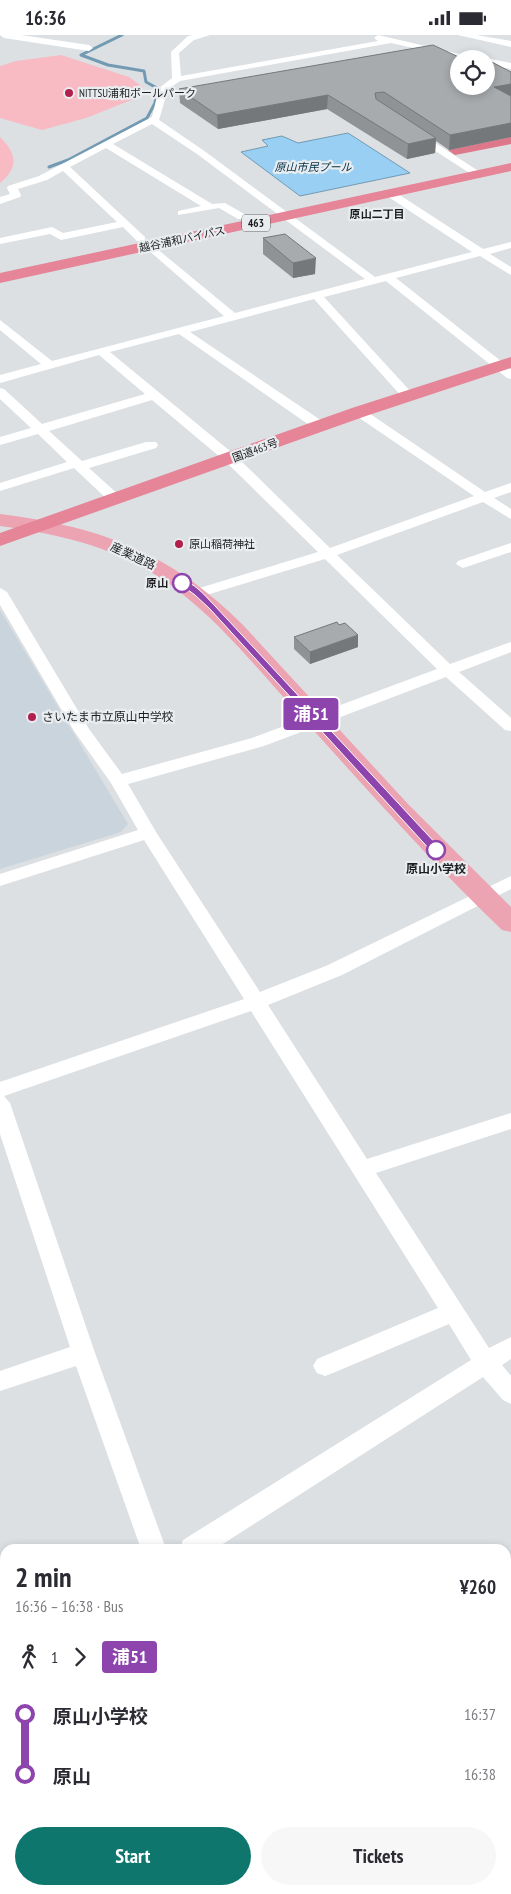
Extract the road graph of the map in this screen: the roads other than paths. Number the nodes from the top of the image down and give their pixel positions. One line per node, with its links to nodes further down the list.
1 (4, 35): 10 (street)
2 (206, 35): 16 (street)
3 (364, 35): 7 (street)
4 (426, 35): 9 (street)
5 (462, 35): 6 (street)
6 (482, 37): 8 (street)
7 (390, 41): 9 (street); 16 (street)
8 (511, 44)
9 (411, 45): 11 (street)
10 (89, 48)
11 (441, 51): 12 (street); 13 (street)
12 (450, 53)
13 (431, 55)
14 (495, 63): 15 (street)
15 (511, 66)
16 (177, 79): 17 (street)
17 (152, 120): 19 (street); 28 (street)
18 (403, 126): 23 (street)
19 (106, 144): 21 (street); 26 (street)
20 (511, 159): 23 (highway, 越谷浦和バイパス / 463)
21 (64, 166): 25 (street); 30 (street)
22 (511, 167): 23 (highway, 越谷浦和バイパス / 463)
23 (473, 171): 24 (highway, 越谷浦和バイパス / 463); 28 (highway, 越谷浦和バイパス / 463)
24 (391, 193): 28 (highway, 越谷浦和バイパス / 463); 34 (street)
25 (0, 201)
26 (210, 207): 27 (street); 29 (street)
27 (182, 213)
28 (281, 213): 29 (highway, 越谷浦和バイパス / 463); 32 (highway, 越谷浦和バイパス / 463); 39 (street)
29 (242, 217): 32 (highway, 越谷浦和バイパス / 463)
30 (123, 224): 31 (street); 32 (street)
31 (0, 241)
32 (145, 242): 35 (highway, 越谷浦和バイパス / 463); 38 (highway, 越谷浦和バイパス / 463); 41 (street)
33 (511, 245): 34 (street)
34 (482, 253): 36 (street); 37 (street)
35 (0, 269)
36 (511, 271)
37 (388, 277): 39 (street); 46 (street)
38 (0, 278)
39 (374, 281): 40 (street)
40 (317, 296): 41 (street); 50 (street)
41 (233, 317): 43 (street)
42 (0, 323): 45 (street)
43 (180, 330): 44 (street); 52 (street)
44 (101, 351): 45 (street); 49 (street)
45 (50, 365): 47 (street)
46 (507, 368): 50 (highway, 国道463号)
47 (0, 379)
48 (0, 392): 53 (street)
49 (156, 395): 53 (street); 56 (street)
50 (406, 395): 51 (highway, 国道463号)
51 (359, 412): 52 (highway, 国道463号); 60 (street)
52 (320, 426): 56 (highway, 国道463号)
53 (40, 429): 54 (street); 57 (street)
54 (0, 441)
55 (151, 445): 57 (street)
56 (231, 459): 61 (highway, 国道463号); 67 (street)
57 (78, 465): 58 (street); 61 (street)
58 (0, 487)
59 (511, 487): 60 (street)
60 (485, 497): 62 (street); 67 (street)
61 (116, 500): 64 (highway, 国道463号)
62 (511, 515)
63 (0, 520): 64 (main road, 産業道路)
64 (42, 525): 65 (highway, 国道463号); 70 (main road, 産業道路)
65 (0, 540)
66 (511, 547): 68 (street)
67 (328, 553): 70 (street); 72 (street)
68 (463, 564)
69 (0, 592): 75 (street)
70 (198, 593): 73 (main road, 産業道路)
71 (511, 647): 72 (street)
72 (448, 671): 73 (street); 74 (street)
73 (317, 721): 75 (street); 79 (main road, 産業道路)
74 (511, 726)
75 (118, 781): 76 (street)
76 (148, 833): 77 (street); 81 (street)
77 (0, 880)
78 (511, 882): 79 (street)
79 (481, 895): 80 (main road, 産業道路); 81 (street)
80 (511, 923)
81 (255, 1002): 82 (street); 85 (street)
82 (0, 1090)
83 (0, 1103): 88 (street)
84 (511, 1121): 85 (street)
85 (361, 1169): 86 (street)
86 (453, 1312): 89 (street); 90 (street)
87 (511, 1347): 89 (street)
88 (83, 1353): 91 (street); 93 (street)
89 (486, 1363): 92 (street); 94 (street)
90 (325, 1367)
91 (0, 1381)
92 (511, 1393)
93 (152, 1544)
94 (200, 1544)

